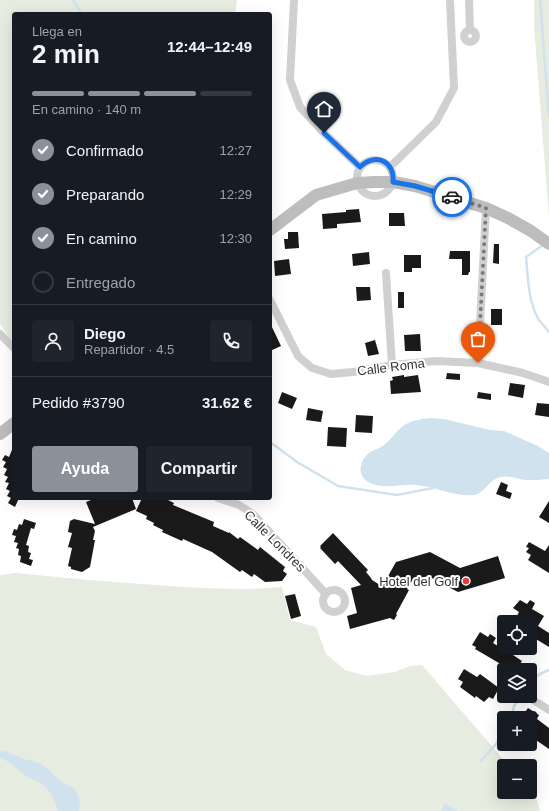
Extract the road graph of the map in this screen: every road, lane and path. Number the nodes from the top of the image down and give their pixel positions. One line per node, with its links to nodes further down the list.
1 (294, 0): 5 (street)
2 (450, 0): 6 (street)
3 (469, 0): 4 (street)
4 (470, 30)
5 (360, 167): 6 (street); 8 (street)
6 (390, 167): 7 (street)
7 (393, 182): 8 (street); 9 (street)
8 (357, 183): 10 (street)
9 (486, 208): 11 (street); 16 (street)
10 (272, 228)
11 (549, 244)
12 (386, 273): 17 (street)
13 (272, 304): 17 (street, Calle Roma)
14 (0, 334): 15 (street)
15 (12, 346)
16 (478, 363): 17 (street, Calle Roma); 18 (street, Calle Roma)
17 (392, 365)
18 (549, 382)
19 (12, 425): 20 (street)
20 (0, 434)
21 (224, 500): 22 (street, Calle Londres)
22 (326, 594)
23 (537, 702): 24 (street)
24 (549, 710)

